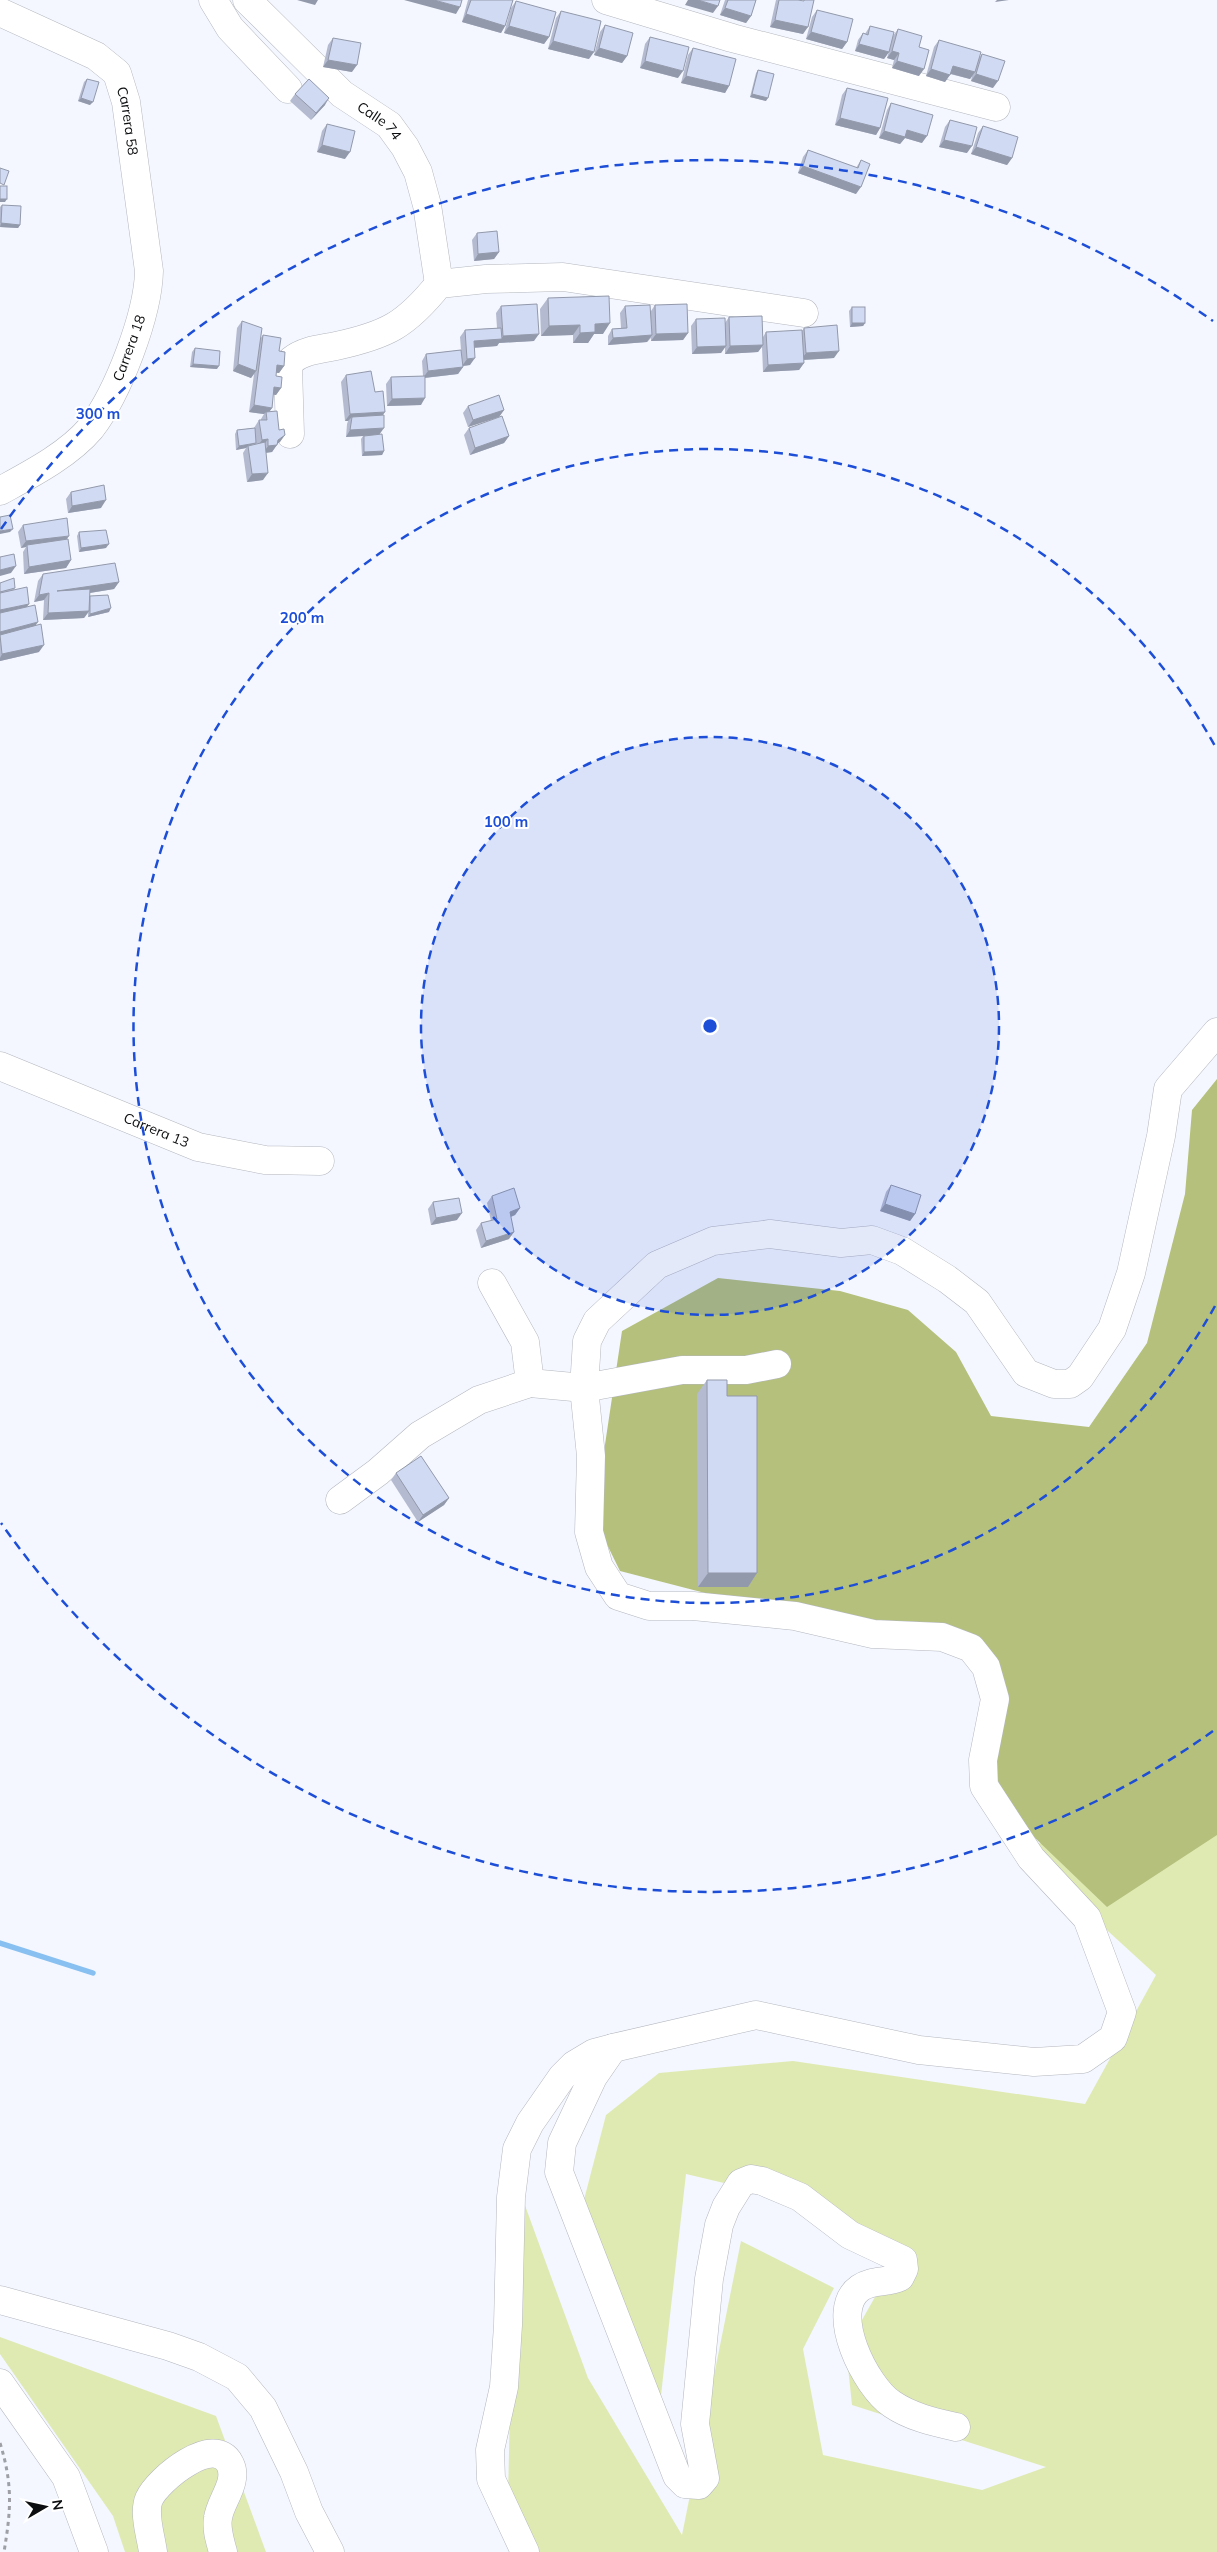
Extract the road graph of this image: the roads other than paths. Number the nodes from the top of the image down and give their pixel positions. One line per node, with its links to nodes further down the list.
1 (213, 0): 5 (street)
2 (247, 0): 8 (street, Calle 74)
3 (606, 0): 6 (street)
4 (0, 12): 7 (street, Carrera 58)
5 (288, 89)
6 (996, 107)
7 (149, 271): 11 (street, Carrera 18)
8 (438, 284): 9 (street); 10 (street)
9 (804, 313)
10 (290, 434)
11 (0, 491)
12 (1217, 1032): 18 (street)
13 (0, 1066): 14 (street, Carrera 13)
14 (320, 1160)
15 (492, 1283): 17 (street)
16 (777, 1364): 18 (street)
17 (530, 1383): 18 (street); 19 (street)
18 (584, 1388): 20 (street)
19 (340, 1500)
20 (613, 2048): 23 (street); 28 (street)
21 (0, 2300): 27 (street)
22 (0, 2383): 24 (street)
23 (956, 2427)
24 (94, 2552)
25 (153, 2552): 26 (street)
26 (222, 2552)
27 (330, 2552)
28 (525, 2552)

